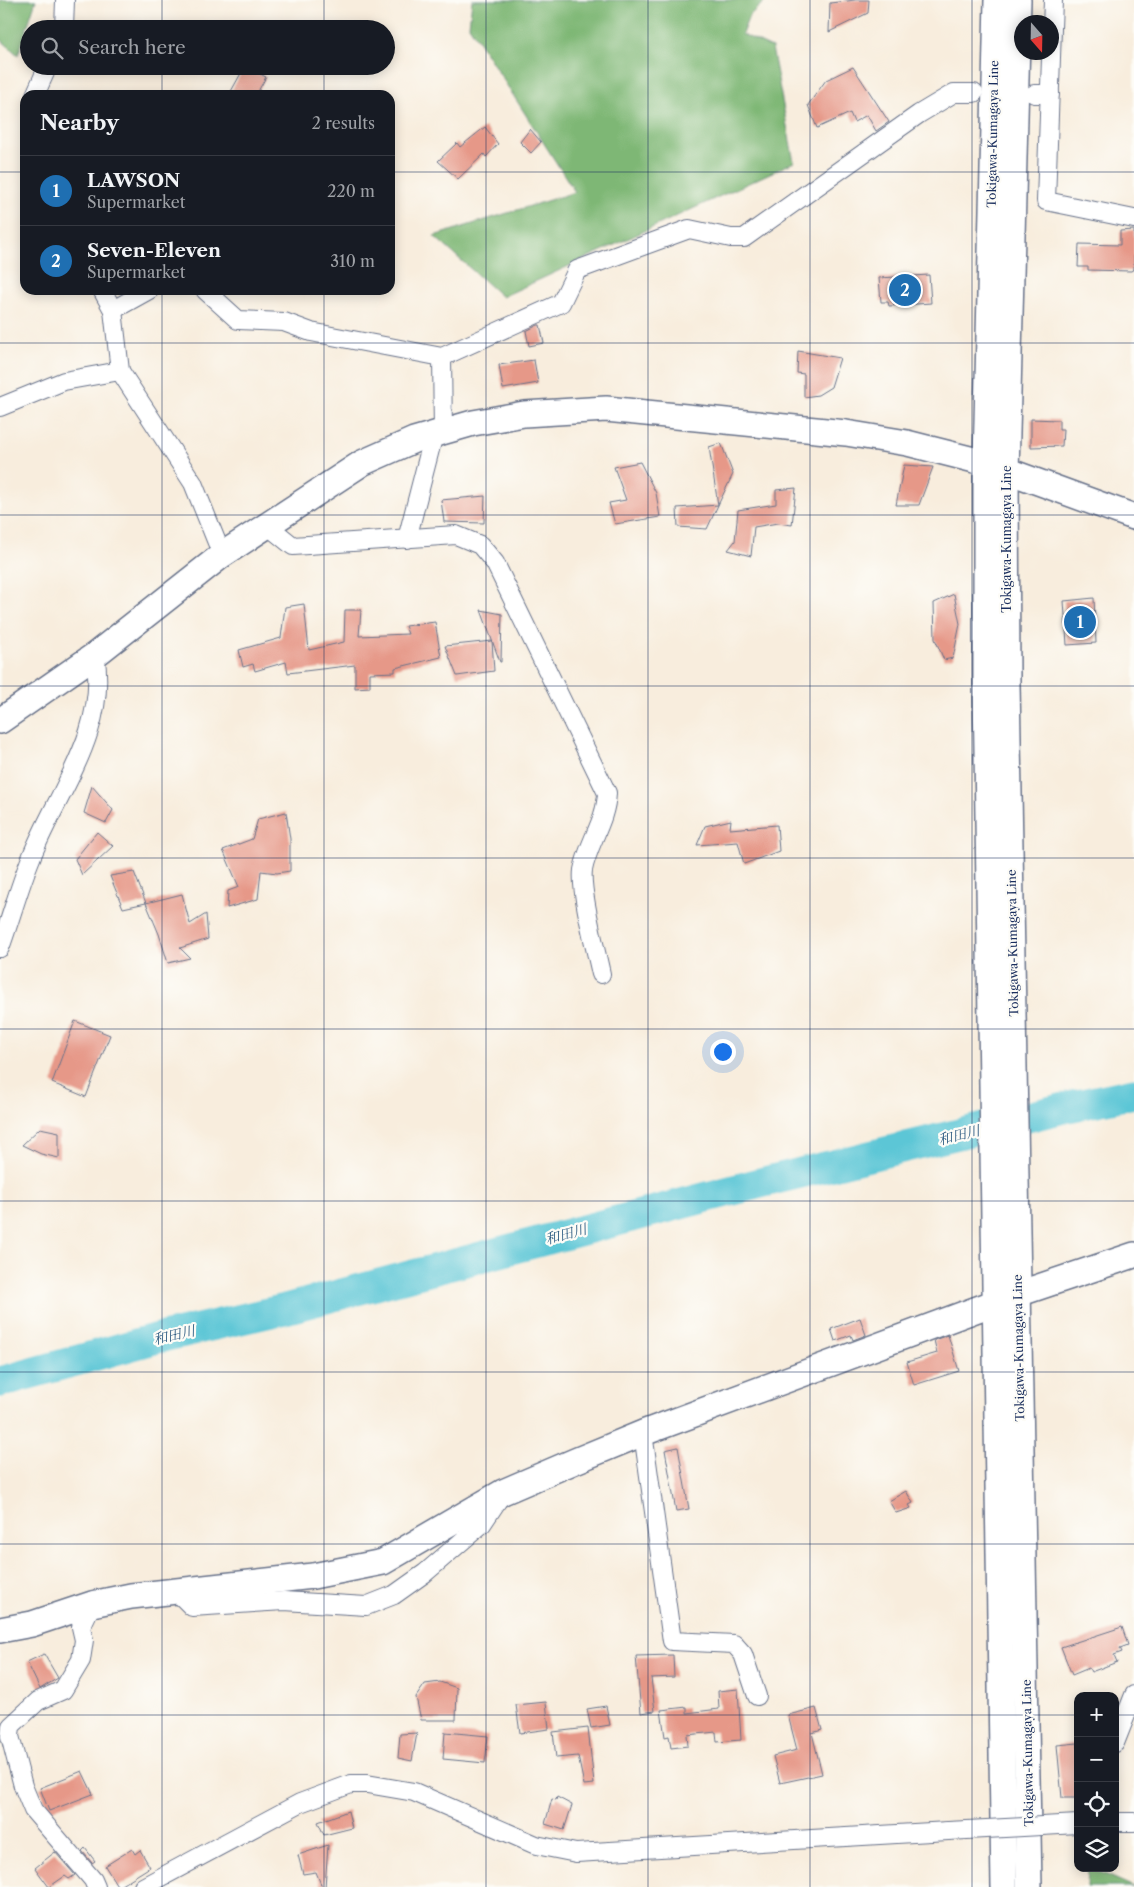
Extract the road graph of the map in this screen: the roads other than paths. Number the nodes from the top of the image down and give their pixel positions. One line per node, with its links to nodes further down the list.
1 (66, 0): 5 (street)
2 (997, 0): 18 (main road, Tokigawa-Kumagaya Line)
3 (1018, 0): 18 (main road, Tokigawa-Kumagaya Line)
4 (1053, 0): 9 (street)
5 (65, 20)
6 (44, 75): 7 (street)
7 (37, 90)
8 (974, 94): 14 (street)
9 (1134, 218)
10 (105, 295): 13 (street)
11 (140, 295): 13 (street)
12 (210, 295): 14 (street)
13 (113, 310): 15 (street)
14 (442, 356): 17 (street)
15 (120, 371): 16 (street); 22 (street)
16 (0, 407)
17 (438, 433): 18 (main road); 20 (main road); 21 (street)
18 (996, 468): 19 (main road); 28 (main road, Tokigawa-Kumagaya Line)
19 (1134, 517)
20 (267, 526): 21 (street); 22 (main road)
21 (407, 539): 26 (street)
22 (222, 555): 23 (main road)
23 (95, 655): 24 (main road); 25 (street)
24 (0, 721)
25 (0, 948)
26 (601, 974)
27 (1134, 1255): 28 (main road)
28 (1007, 1299): 29 (main road); 42 (main road, Tokigawa-Kumagaya Line); 43 (main road, Tokigawa-Kumagaya Line)
29 (643, 1433): 30 (main road); 35 (street)
30 (503, 1492): 31 (main road); 31 (street)
31 (175, 1590): 32 (main road)
32 (92, 1604): 33 (main road); 40 (street)
33 (0, 1630)
34 (1134, 1695): 36 (street)
35 (757, 1696)
36 (1117, 1737)
37 (1119, 1822): 38 (street)
38 (1134, 1822)
39 (1074, 1824): 41 (street, bridge)
40 (96, 1887)
41 (143, 1887)
42 (1004, 1887)
43 (1030, 1887)

